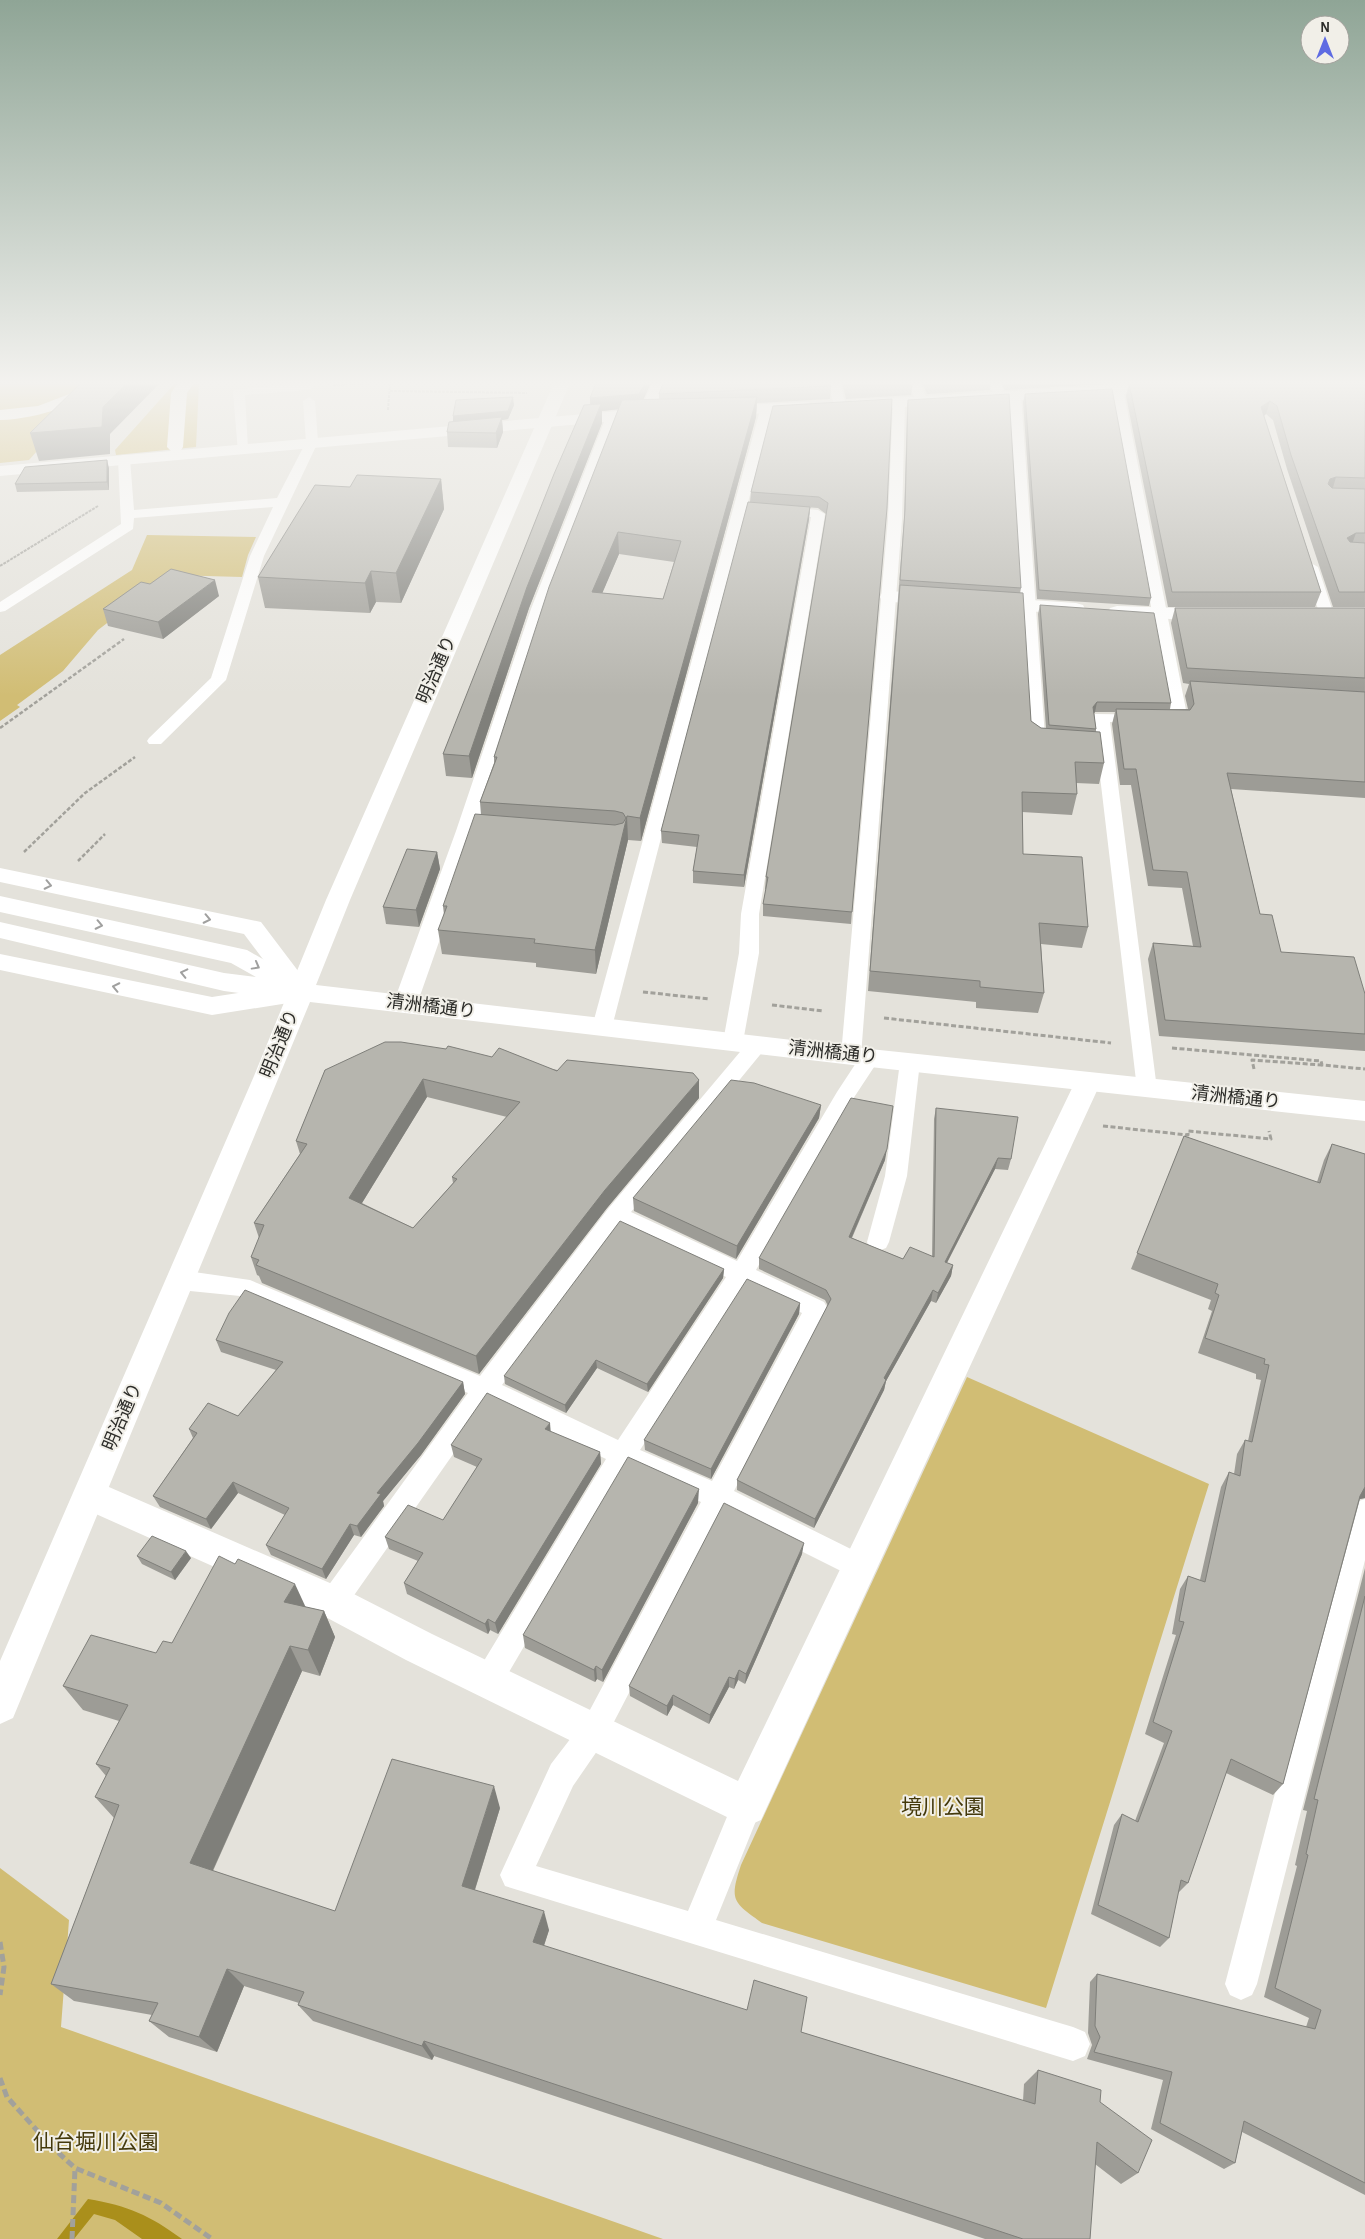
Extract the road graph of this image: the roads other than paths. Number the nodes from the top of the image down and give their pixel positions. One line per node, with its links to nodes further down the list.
1 (126, 487): 11 (lane)
2 (289, 487): 9 (lane)
3 (517, 487): 29 (street, 明治通り)
4 (587, 487): 30 (street)
5 (745, 487): 10 (lane)
6 (896, 487): 13 (lane)
7 (1015, 487): 14 (lane)
8 (1133, 487): 16 (lane)
9 (282, 502): 11 (lane); 23 (lane)
10 (740, 507): 31 (lane); 32 (lane)
11 (127, 516): 15 (lane)
12 (1306, 552): 19 (lane)
13 (889, 597): 14 (street); 33 (lane)
14 (1030, 605): 16 (street); 24 (lane)
15 (0, 608)
16 (1160, 615): 17 (street); 21 (lane)
17 (1228, 615)
18 (1307, 615): 19 (street)
19 (1327, 615): 20 (street)
20 (1346, 615)
21 (1174, 689): 22 (lane); 24 (lane)
22 (1193, 690)
23 (155, 741)
24 (1105, 747): 36 (lane)
25 (0, 875): 29 (street, one-way to 29)
26 (0, 904): 29 (street, 清洲橋通り, one-way to 29)
27 (0, 930): 29 (street, 清洲橋通り, one-way to 27)
28 (4, 967): 29 (street, one-way to 28)
29 (302, 992): 30 (street, 清洲橋通り); 41 (street, 明治通り)
30 (406, 1004): 31 (street, 清洲橋通り)
31 (602, 1027): 32 (street, 清洲橋通り)
32 (745, 1044): 33 (street, 清洲橋通り); 38 (lane)
33 (861, 1056): 34 (street, 清洲橋通り); 40 (lane)
34 (910, 1062): 35 (street, 清洲橋通り); 39 (lane)
35 (1088, 1082): 36 (street, 清洲橋通り); 47 (street)
36 (1147, 1089): 37 (street, 清洲橋通り)
37 (1365, 1111)
38 (616, 1215): 40 (lane); 42 (lane)
39 (878, 1242)
40 (742, 1273): 43 (lane); 45 (lane)
41 (180, 1280): 42 (lane); 44 (street, 明治通り)
42 (485, 1388): 43 (lane); 48 (lane)
43 (623, 1455): 45 (lane); 49 (lane)
44 (90, 1495): 48 (street); 50 (street, 明治通り)
45 (719, 1497): 47 (lane); 51 (lane)
46 (1365, 1512): 54 (lane)
47 (859, 1567): 52 (street)
48 (333, 1602): 49 (street)
49 (489, 1679): 51 (street)
50 (0, 1705)
51 (594, 1731): 52 (street); 53 (lane)
52 (747, 1806): 53 (lane)
53 (696, 1930): 55 (lane)
54 (1241, 1984)
55 (1073, 2044)

